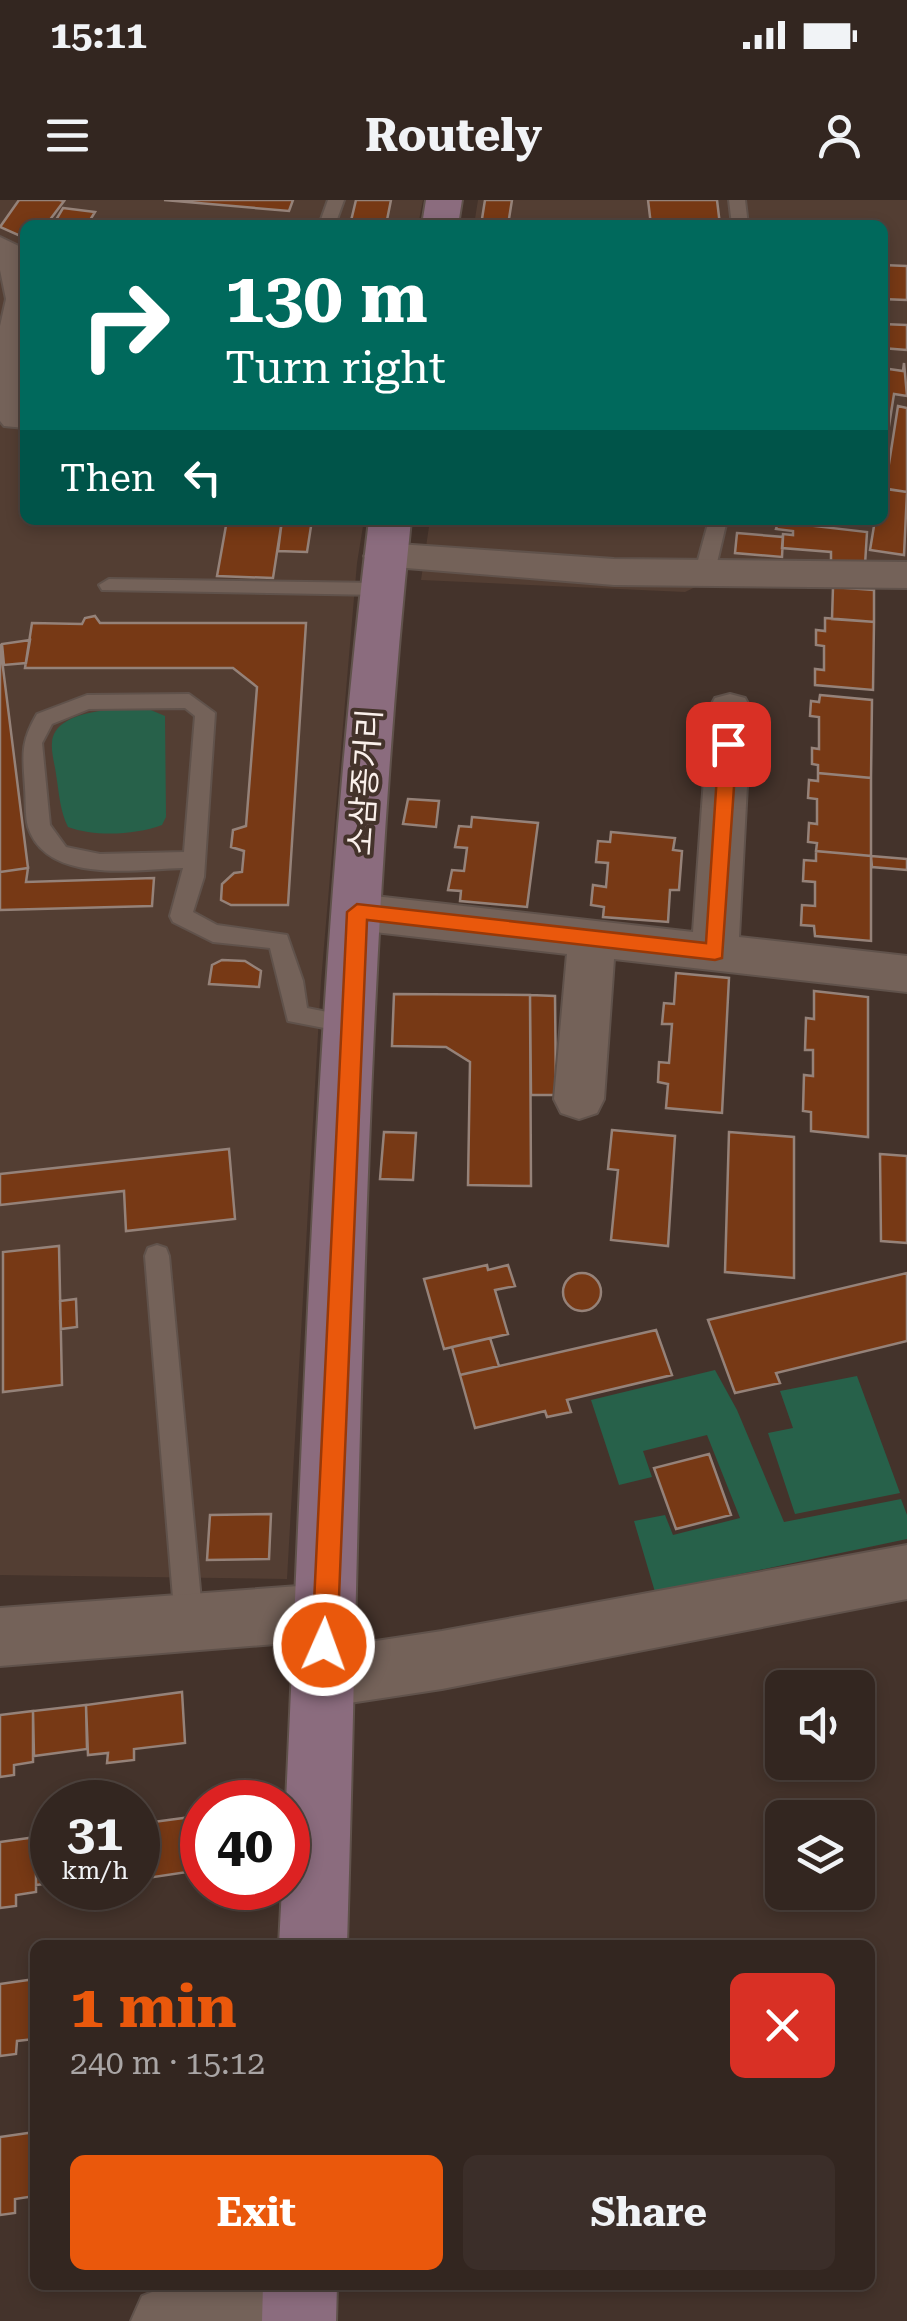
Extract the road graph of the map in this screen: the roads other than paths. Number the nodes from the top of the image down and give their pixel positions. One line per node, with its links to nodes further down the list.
1 (0, 246): 2 (street)
2 (20, 278)
3 (20, 317): 4 (street)
4 (14, 417)
5 (717, 525): 7 (lane)
6 (385, 555): 7 (street); 9 (lane); 12 (street, 소삼종거리)
7 (705, 571): 8 (street)
8 (907, 575)
9 (109, 585)
10 (730, 710): 14 (street)
11 (194, 860): 11 (lane); 16 (lane)
12 (357, 912): 13 (street); 16 (street, 소삼종거리)
13 (592, 938): 14 (street); 17 (street)
14 (715, 952): 15 (street)
15 (907, 974)
16 (350, 1024): 20 (street, 소삼종거리)
17 (580, 1100)
18 (158, 1256): 21 (lane)
19 (907, 1572): 23 (street)
20 (326, 1612): 21 (street); 23 (street, 소삼종거리)
21 (189, 1622): 22 (street)
22 (0, 1637)
23 (323, 1678): 24 (street, 소삼종거리)
24 (313, 1940)
25 (300, 2302): 26 (street)
26 (167, 2321)

